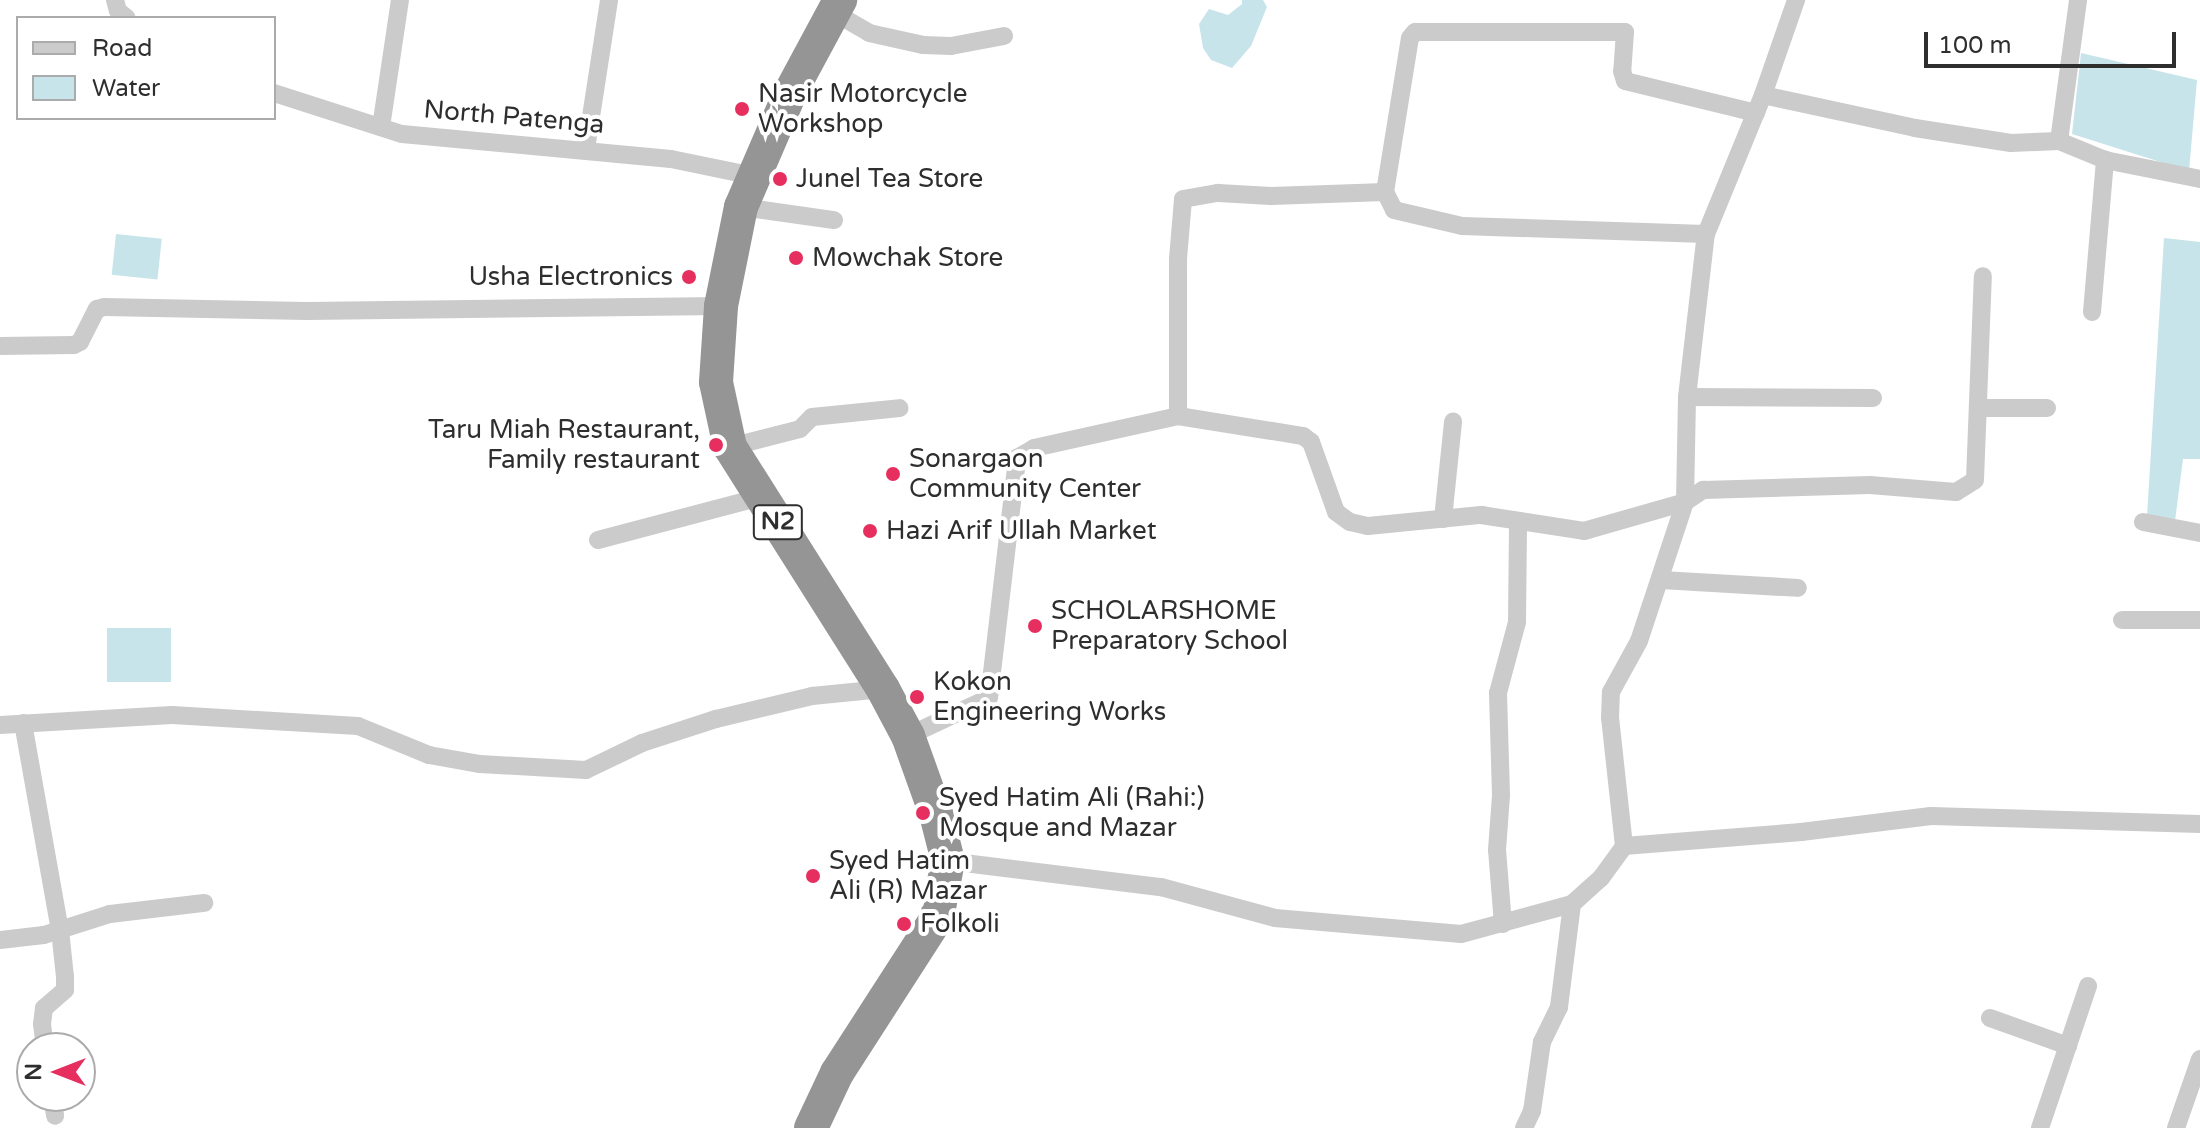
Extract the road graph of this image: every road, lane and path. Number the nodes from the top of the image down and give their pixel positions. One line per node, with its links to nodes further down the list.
1 (400, 0): 10 (street)
2 (609, 0): 12 (street)
3 (1796, 0): 8 (street)
4 (2078, 0): 11 (street)
5 (837, 6): 6 (street); 15 (highway, N2)
6 (1004, 36)
7 (276, 94): 10 (street, North Patenga)
8 (1763, 95): 9 (street); 11 (street)
9 (1756, 113): 16 (street); 18 (street)
10 (381, 127): 12 (street, North Patenga)
11 (2059, 141): 13 (street)
12 (586, 149): 15 (street, North Patenga)
13 (2105, 160): 14 (street); 21 (street)
14 (2200, 179)
15 (748, 192): 17 (street, North Patenga); 20 (highway, N2)
16 (1385, 192): 18 (street); 28 (street)
17 (834, 220)
18 (1706, 234): 23 (street)
19 (1983, 276): 26 (street)
20 (721, 306): 22 (street); 30 (highway, N2)
21 (2092, 312)
22 (0, 346)
23 (1687, 397): 24 (street); 32 (street)
24 (1873, 398)
25 (900, 408): 30 (street)
26 (1978, 408): 27 (street); 32 (street)
27 (2047, 408)
28 (1178, 416): 33 (street); 45 (street)
29 (1453, 422): 33 (street)
30 (730, 447): 31 (highway, N2)
31 (761, 497): 37 (street); 42 (highway, N2)
32 (1685, 502): 34 (street); 38 (street)
33 (1443, 519): 34 (street)
34 (1518, 521): 51 (street)
35 (2143, 522): 36 (street)
36 (2200, 533)
37 (598, 540)
38 (1661, 580): 39 (street); 47 (street)
39 (1798, 588)
40 (2122, 620): 41 (street)
41 (2200, 620)
42 (883, 689): 43 (street); 45 (highway, N2)
43 (23, 723): 44 (street); 52 (street)
44 (0, 725)
45 (908, 736): 48 (highway, N2)
46 (2200, 824): 47 (street)
47 (1624, 846): 50 (street)
48 (948, 861): 51 (street); 61 (highway, N2)
49 (204, 903): 52 (street)
50 (1572, 904): 51 (street); 62 (street)
51 (1503, 924)
52 (60, 930): 53 (street); 56 (street)
53 (0, 940)
54 (2088, 986): 57 (street)
55 (1990, 1018): 57 (street)
56 (45, 1032)
57 (2068, 1046): 63 (street)
58 (2200, 1059): 64 (street)
59 (54, 1112): 60 (street)
60 (55, 1116)
61 (811, 1128)
62 (1524, 1128)
63 (2040, 1128)
64 (2176, 1128)

